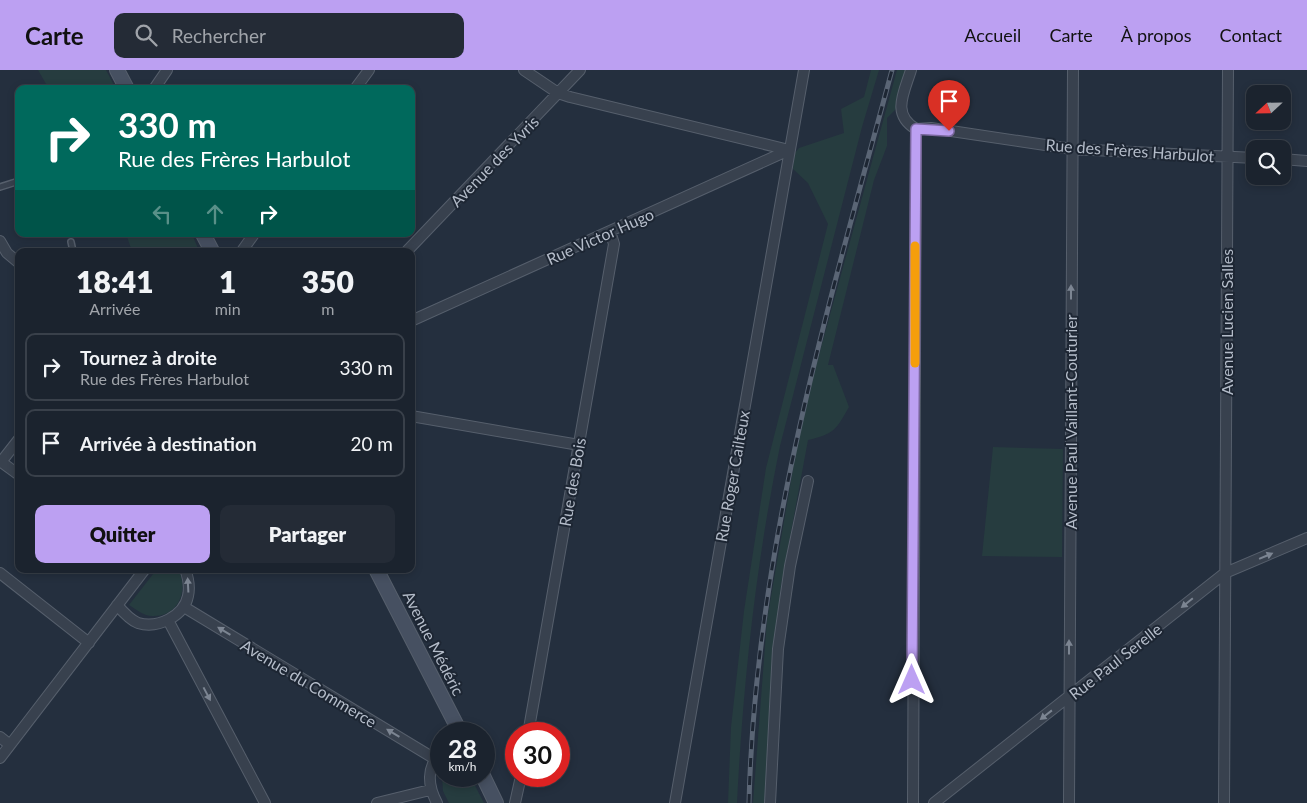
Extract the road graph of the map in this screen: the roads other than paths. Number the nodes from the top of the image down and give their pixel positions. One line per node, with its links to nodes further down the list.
1 (116, 70): 10 (main road)
2 (168, 70): 11 (street)
3 (368, 70): 12 (street)
4 (524, 70): 13 (street)
5 (580, 70): 13 (street, Avenue des Yvris)
6 (804, 70): 16 (street, Rue Roger Cailteux)
7 (911, 70): 14 (street)
8 (1073, 70): 15 (street, Avenue Paul Vaillant-Couturier)
9 (1228, 70): 17 (street, Avenue Lucien Salles)
10 (124, 85)
11 (157, 85)
12 (358, 85)
13 (558, 93): 16 (street); 29 (street, Avenue des Yvris)
14 (916, 129): 15 (street, Rue des Frères Harbulot); 65 (street)
15 (1072, 149): 17 (street, Rue des Frères Harbulot); 48 (street, Avenue Paul Vaillant-Couturier, one-way to 15)
16 (789, 150): 23 (street, Rue Victor Hugo); 63 (street, Rue Roger Cailteux)
17 (1227, 156): 18 (street, Rue des Frères Harbulot); 43 (street, Avenue Lucien Salles)
18 (1246, 157)
19 (1291, 160): 20 (street)
20 (1307, 161)
21 (15, 182): 22 (lane)
22 (0, 187)
23 (610, 231): 31 (street, Rue Victor Hugo); 34 (street, Rue des Bois)
24 (252, 237): 28 (street)
25 (0, 241): 30 (street)
26 (71, 242): 27 (lane)
27 (72, 248)
28 (244, 248)
29 (411, 248)
30 (15, 259)
31 (415, 319)
32 (415, 417): 34 (street)
33 (15, 444): 35 (street)
34 (579, 445): 50 (street, Rue des Bois)
35 (1, 462): 36 (street)
36 (15, 472)
37 (808, 481): 64 (street)
38 (1307, 538): 43 (street, Rue Paul Serelle, one-way to 38)
39 (0, 573): 47 (street)
40 (141, 573): 44 (street)
41 (186, 573): 45 (street, one-way to 41)
42 (378, 573): 49 (main road, Avenue Médéric)
43 (1225, 573): 48 (street, Rue Paul Serelle, one-way to 48); 68 (street, Avenue Lucien Salles)
44 (117, 605): 46 (street); 47 (street)
45 (184, 607): 46 (street); 53 (street, Avenue du Commerce, one-way to 45)
46 (168, 620): 58 (street, one-way to 58)
47 (89, 643): 52 (street)
48 (1070, 696): 66 (street, Rue Paul Serelle, one-way to 66); 67 (street, Avenue Paul Vaillant-Couturier)
49 (455, 722)
50 (530, 722)
51 (0, 738): 52 (street)
52 (10, 745): 54 (street)
53 (430, 751)
54 (0, 758)
55 (488, 787): 61 (main road)
56 (519, 787): 62 (street)
57 (430, 790): 59 (street); 60 (street)
58 (265, 803)
59 (377, 803)
60 (437, 803)
61 (496, 803)
62 (515, 803)
63 (675, 803)
64 (770, 803)
65 (913, 803)
66 (934, 803)
67 (1069, 803)
68 (1224, 803)

